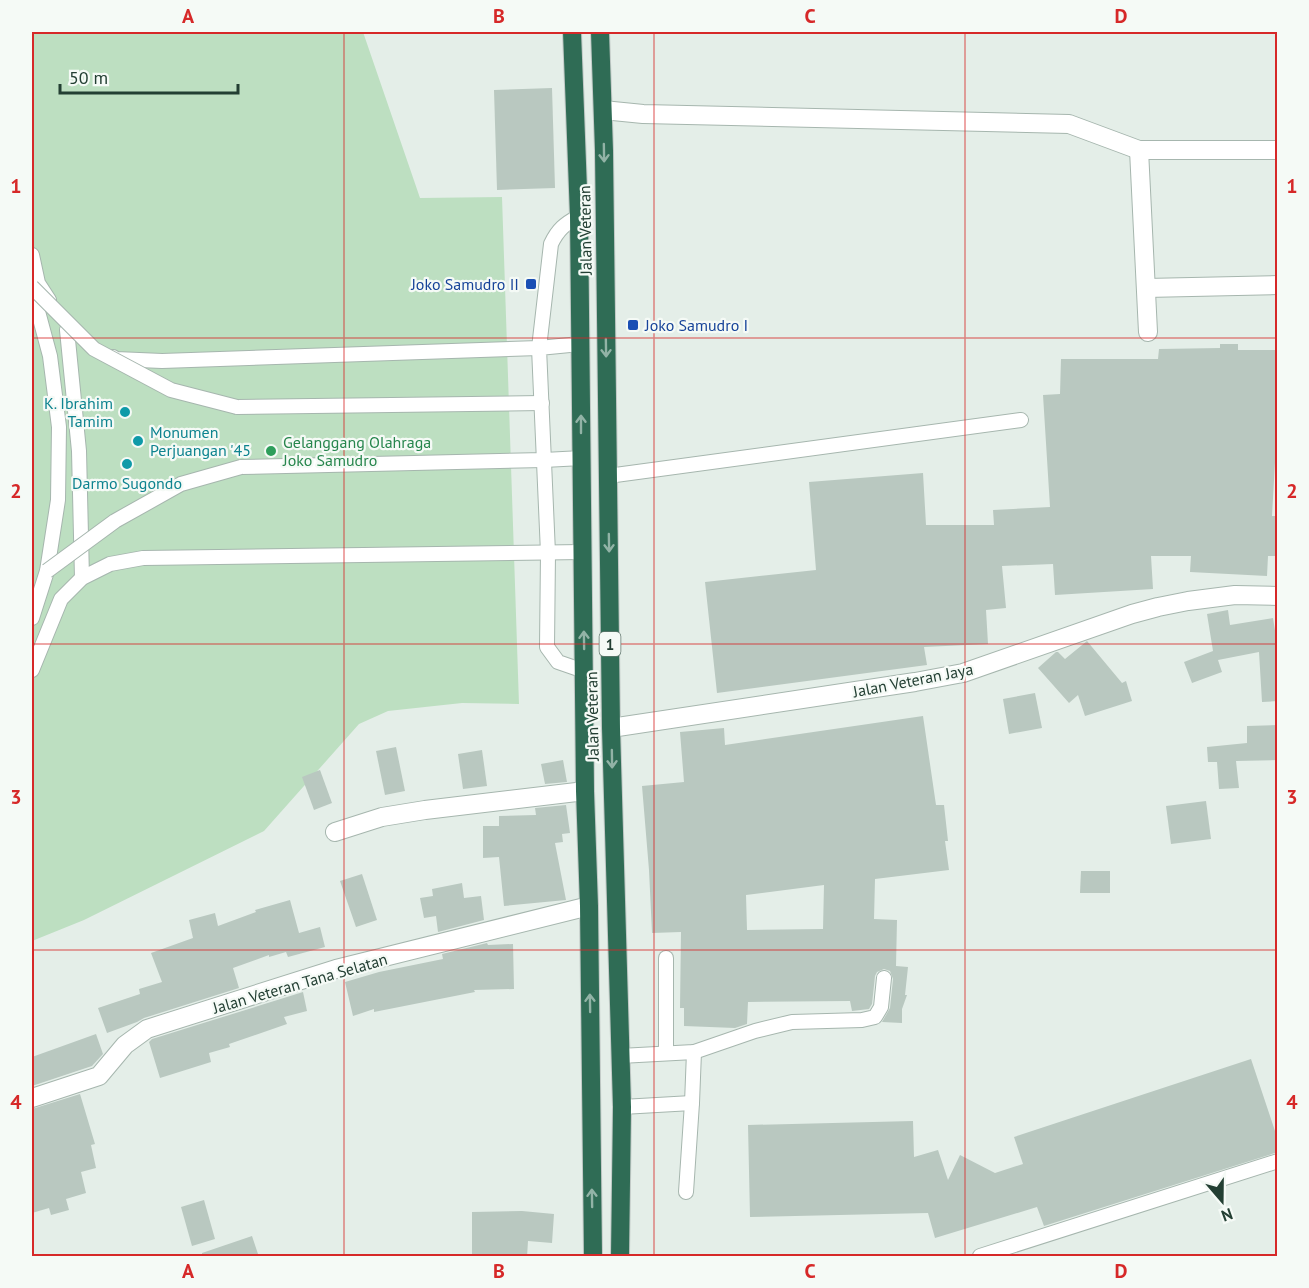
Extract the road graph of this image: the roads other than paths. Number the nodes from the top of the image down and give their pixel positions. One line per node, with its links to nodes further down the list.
1 (572, 32): 6 (highway, Jalan Veteran / 1)
2 (600, 32): 3 (highway, Jalan Veteran / 1)
3 (603, 110): 4 (street); 17 (highway, Jalan Veteran / 1, one-way to 17)
4 (1139, 150): 5 (street); 10 (street)
5 (1278, 150)
6 (579, 216): 13 (highway, Jalan Veteran / 1); 14 (lane)
7 (32, 255): 11 (lane)
8 (1278, 285): 10 (street)
9 (32, 288): 15 (lane, bridge); 23 (lane)
10 (1146, 288): 12 (street)
11 (67, 330): 14 (lane); 24 (lane)
12 (1148, 332)
13 (580, 344): 14 (lane); 18 (highway, Jalan Veteran / 1, one-way to 13)
14 (539, 348): 15 (lane)
15 (542, 403): 19 (lane)
16 (1021, 420): 20 (lane)
17 (608, 457): 18 (highway); 20 (highway, Jalan Veteran / 1)
18 (582, 458): 19 (lane); 21 (highway, Jalan Veteran / 1)
19 (544, 460): 22 (lane); 23 (lane, bridge)
20 (608, 476): 29 (highway, Jalan Veteran / 1, one-way to 29)
21 (583, 552): 22 (lane); 28 (highway, Jalan Veteran / 1, one-way to 21)
22 (548, 553): 24 (lane); 28 (lane)
23 (47, 571): 26 (lane)
24 (82, 578): 27 (lane)
25 (1278, 596): 29 (street, Jalan Veteran Jaya)
26 (32, 618)
27 (32, 670)
28 (584, 670): 30 (highway, Jalan Veteran / 1)
29 (611, 729): 37 (highway, Jalan Veteran / 1, one-way to 37)
30 (585, 791): 31 (street); 32 (highway, Jalan Veteran / 1)
31 (335, 832)
32 (589, 906): 38 (street, Jalan Veteran Tana Selatan); 43 (highway, Jalan Veteran / 1, one-way to 32)
33 (666, 958): 36 (lane)
34 (884, 978): 35 (lane)
35 (694, 1052): 36 (lane); 39 (lane)
36 (666, 1053): 37 (lane)
37 (620, 1056): 40 (highway, Jalan Veteran / 1)
38 (32, 1098)
39 (692, 1103): 40 (lane); 42 (lane)
40 (622, 1107): 44 (highway, Jalan Veteran / 1)
41 (1278, 1161): 45 (lane)
42 (686, 1192)
43 (593, 1257)
44 (620, 1257)
45 (980, 1257)

